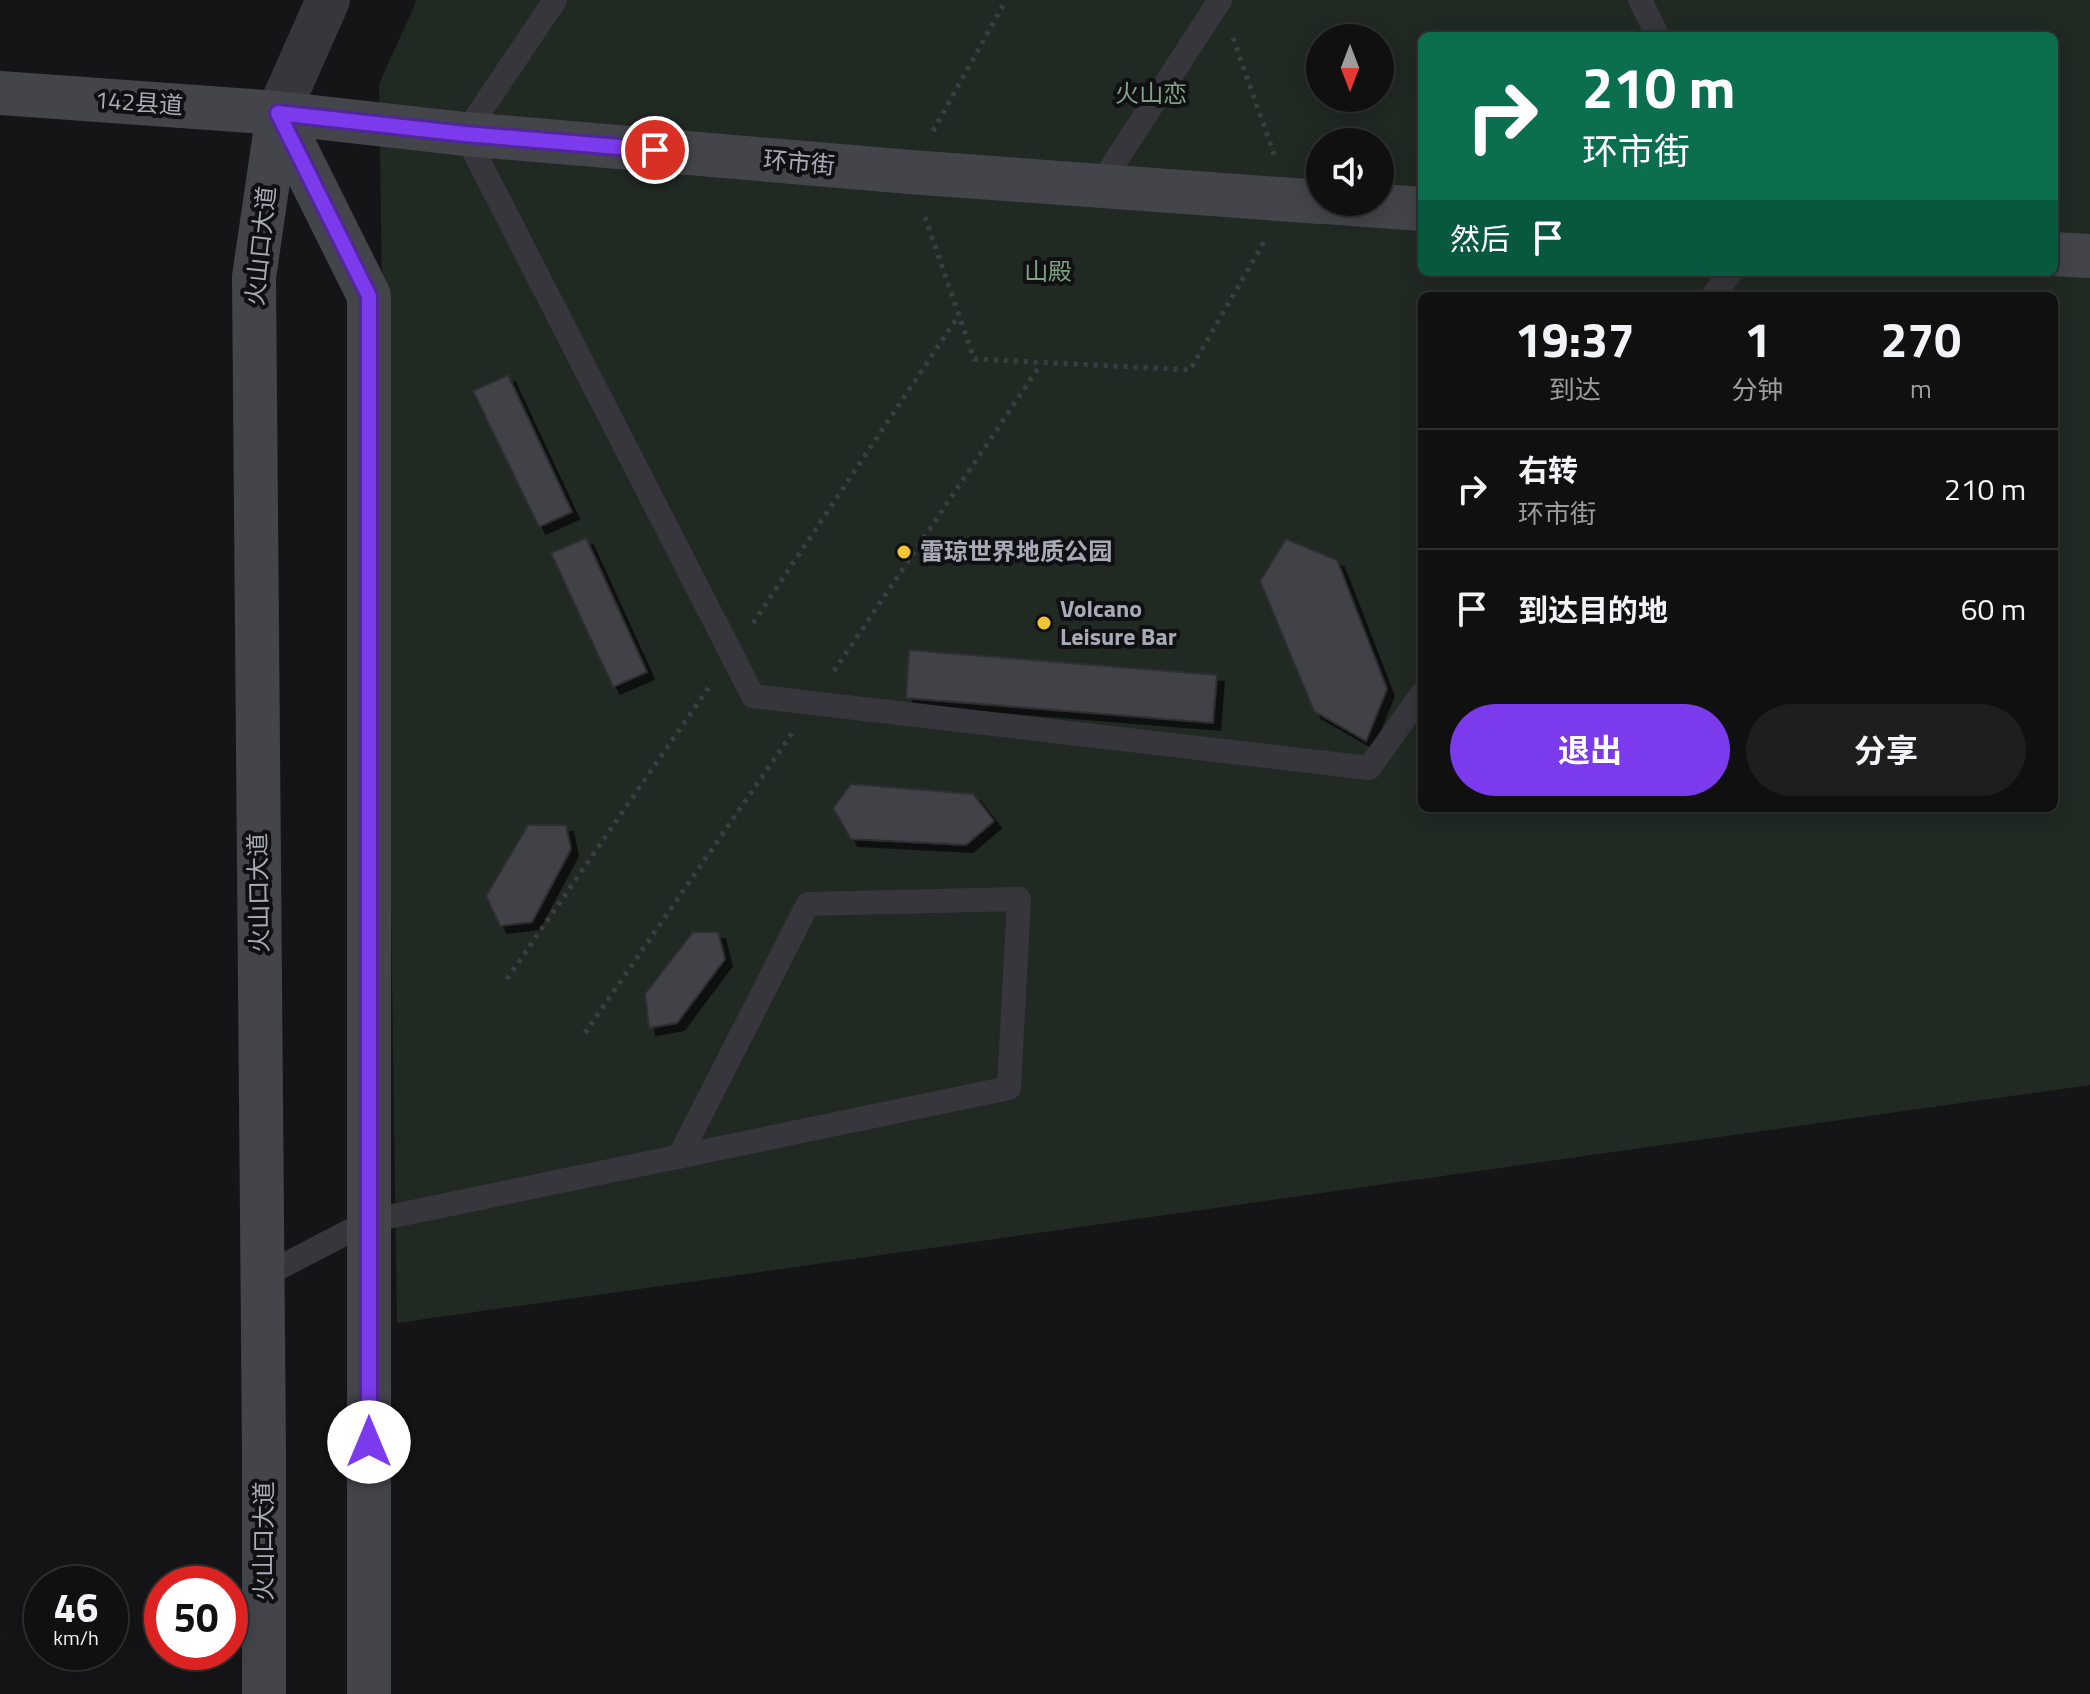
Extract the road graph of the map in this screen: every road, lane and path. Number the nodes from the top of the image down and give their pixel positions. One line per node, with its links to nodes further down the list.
1 (328, 0): 8 (street)
2 (555, 0): 9 (lane)
3 (1006, 0): 10 (path)
4 (1220, 0): 11 (lane); 12 (path)
5 (1640, 0): 6 (lane)
6 (1656, 32)
7 (0, 93): 8 (main road, 142县道)
8 (278, 113): 9 (main road, 环市街); 21 (main road, 火山口大道); 23 (main road, 火山口大道)
9 (465, 134): 10 (main road, 环市街); 19 (lane)
10 (910, 172): 11 (main road, 环市街); 15 (path)
11 (1100, 185): 13 (main road, 环市街)
12 (1306, 188)
13 (1306, 201)
14 (1394, 207): 16 (main road, 环市街)
15 (1306, 209)
16 (1418, 209)
17 (2058, 254): 18 (main road)
18 (2090, 256)
19 (1418, 700)
20 (679, 1157): 20 (lane); 21 (lane)
21 (369, 1221): 22 (lane); 24 (main road, 火山口大道)
22 (275, 1270)
23 (264, 1694)
24 (369, 1694)

